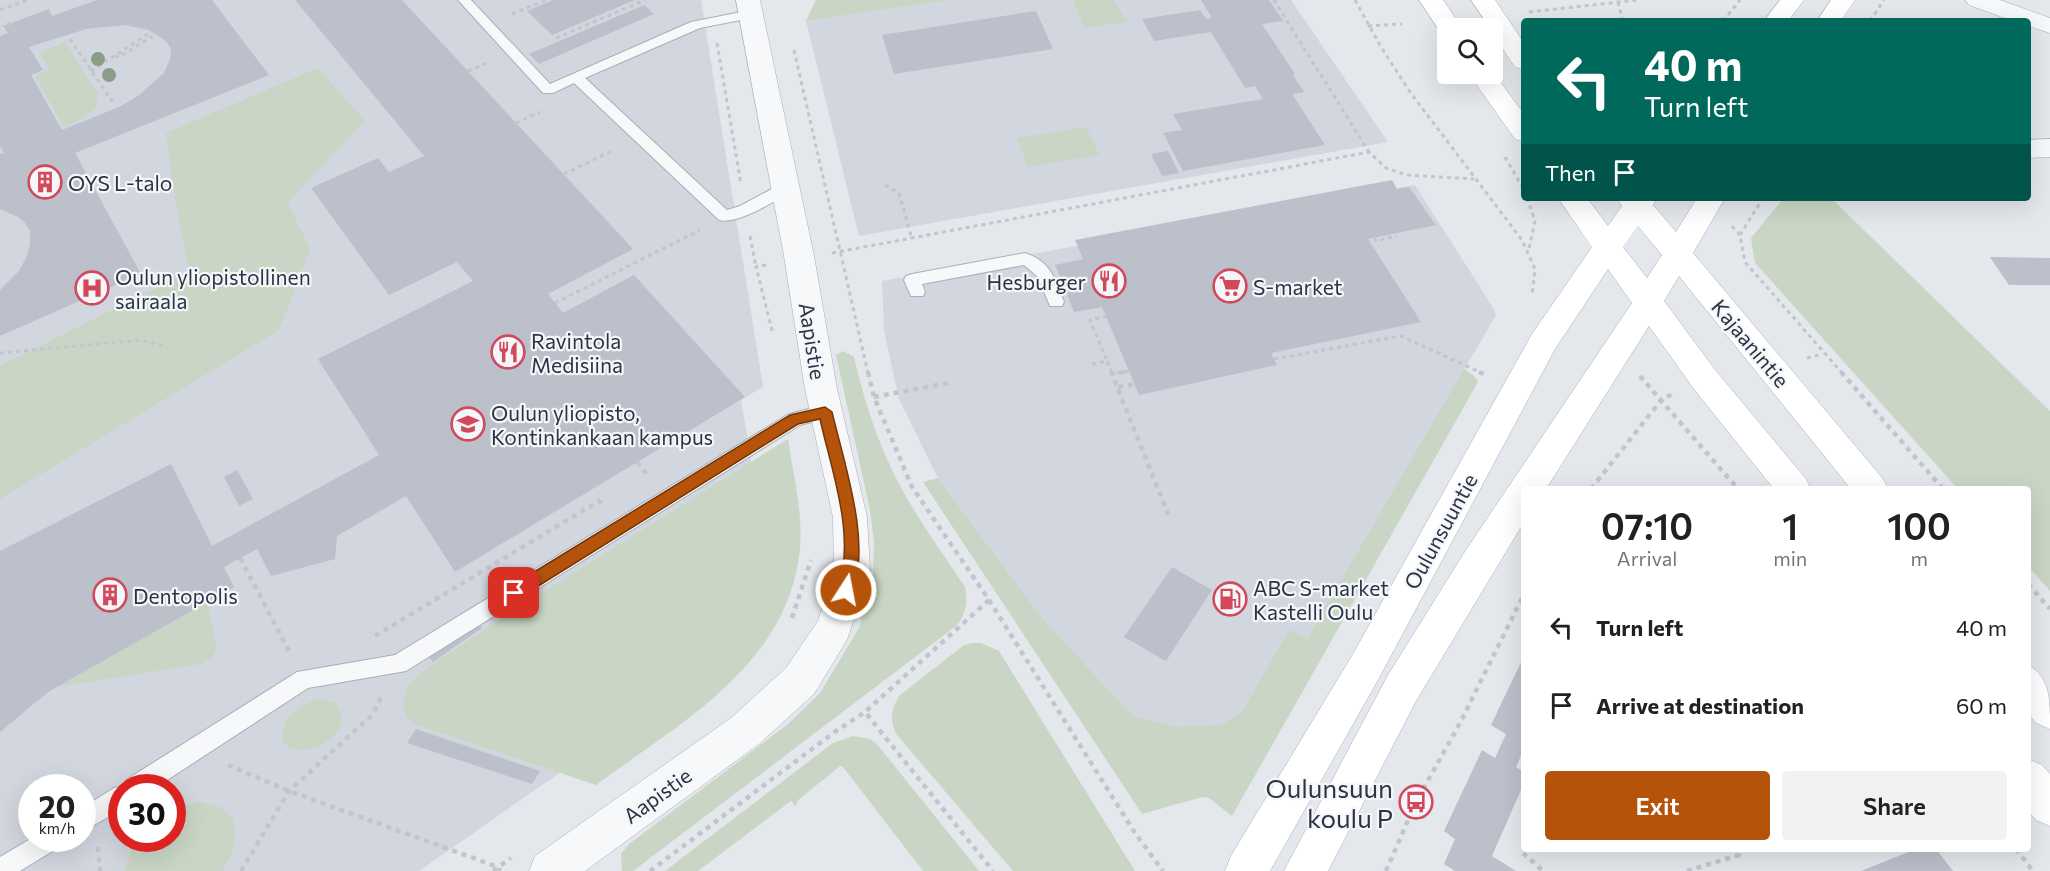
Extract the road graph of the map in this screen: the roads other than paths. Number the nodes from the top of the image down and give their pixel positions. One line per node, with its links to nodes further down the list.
1 (464, 0): 15 (lane)
2 (1431, 0): 8 (main road)
3 (1483, 0): 14 (main road)
4 (1792, 0): 9 (main road)
5 (1843, 0): 10 (main road)
6 (1977, 0): 11 (street)
7 (750, 7): 15 (lane); 20 (street, Aapistie)
8 (1443, 18)
9 (1778, 18)
10 (1831, 18)
11 (2028, 18)
12 (2031, 19): 13 (street)
13 (2050, 26)
14 (1521, 57)
15 (576, 77): 20 (lane)
16 (1489, 84): 17 (main road)
17 (1521, 129)
18 (2050, 148): 19 (street)
19 (2031, 149)
20 (786, 188): 29 (street, Aapistie)
21 (1574, 201): 24 (main road)
22 (1637, 201): 24 (main road, Oulunsuuntie); 25 (main road, Kajaanintie)
23 (1709, 201): 25 (main road)
24 (1608, 249): 28 (main road); 42 (main road, Oulunsuuntie)
25 (1676, 254): 28 (main road); 32 (main road, Kajaanintie)
26 (917, 292): 27 (lane)
27 (1056, 302)
28 (1648, 304): 30 (main road); 31 (main road)
29 (825, 412): 36 (lane); 41 (street, Aapistie)
30 (1529, 486)
31 (1792, 486)
32 (1869, 486)
33 (1521, 498): 43 (main road)
34 (2031, 687): 35 (main road)
35 (2050, 710)
36 (155, 774)
37 (2031, 783): 38 (main road)
38 (2050, 806)
39 (30, 852): 40 (lane)
40 (0, 870)
41 (550, 871)
42 (1246, 871)
43 (1305, 871)

